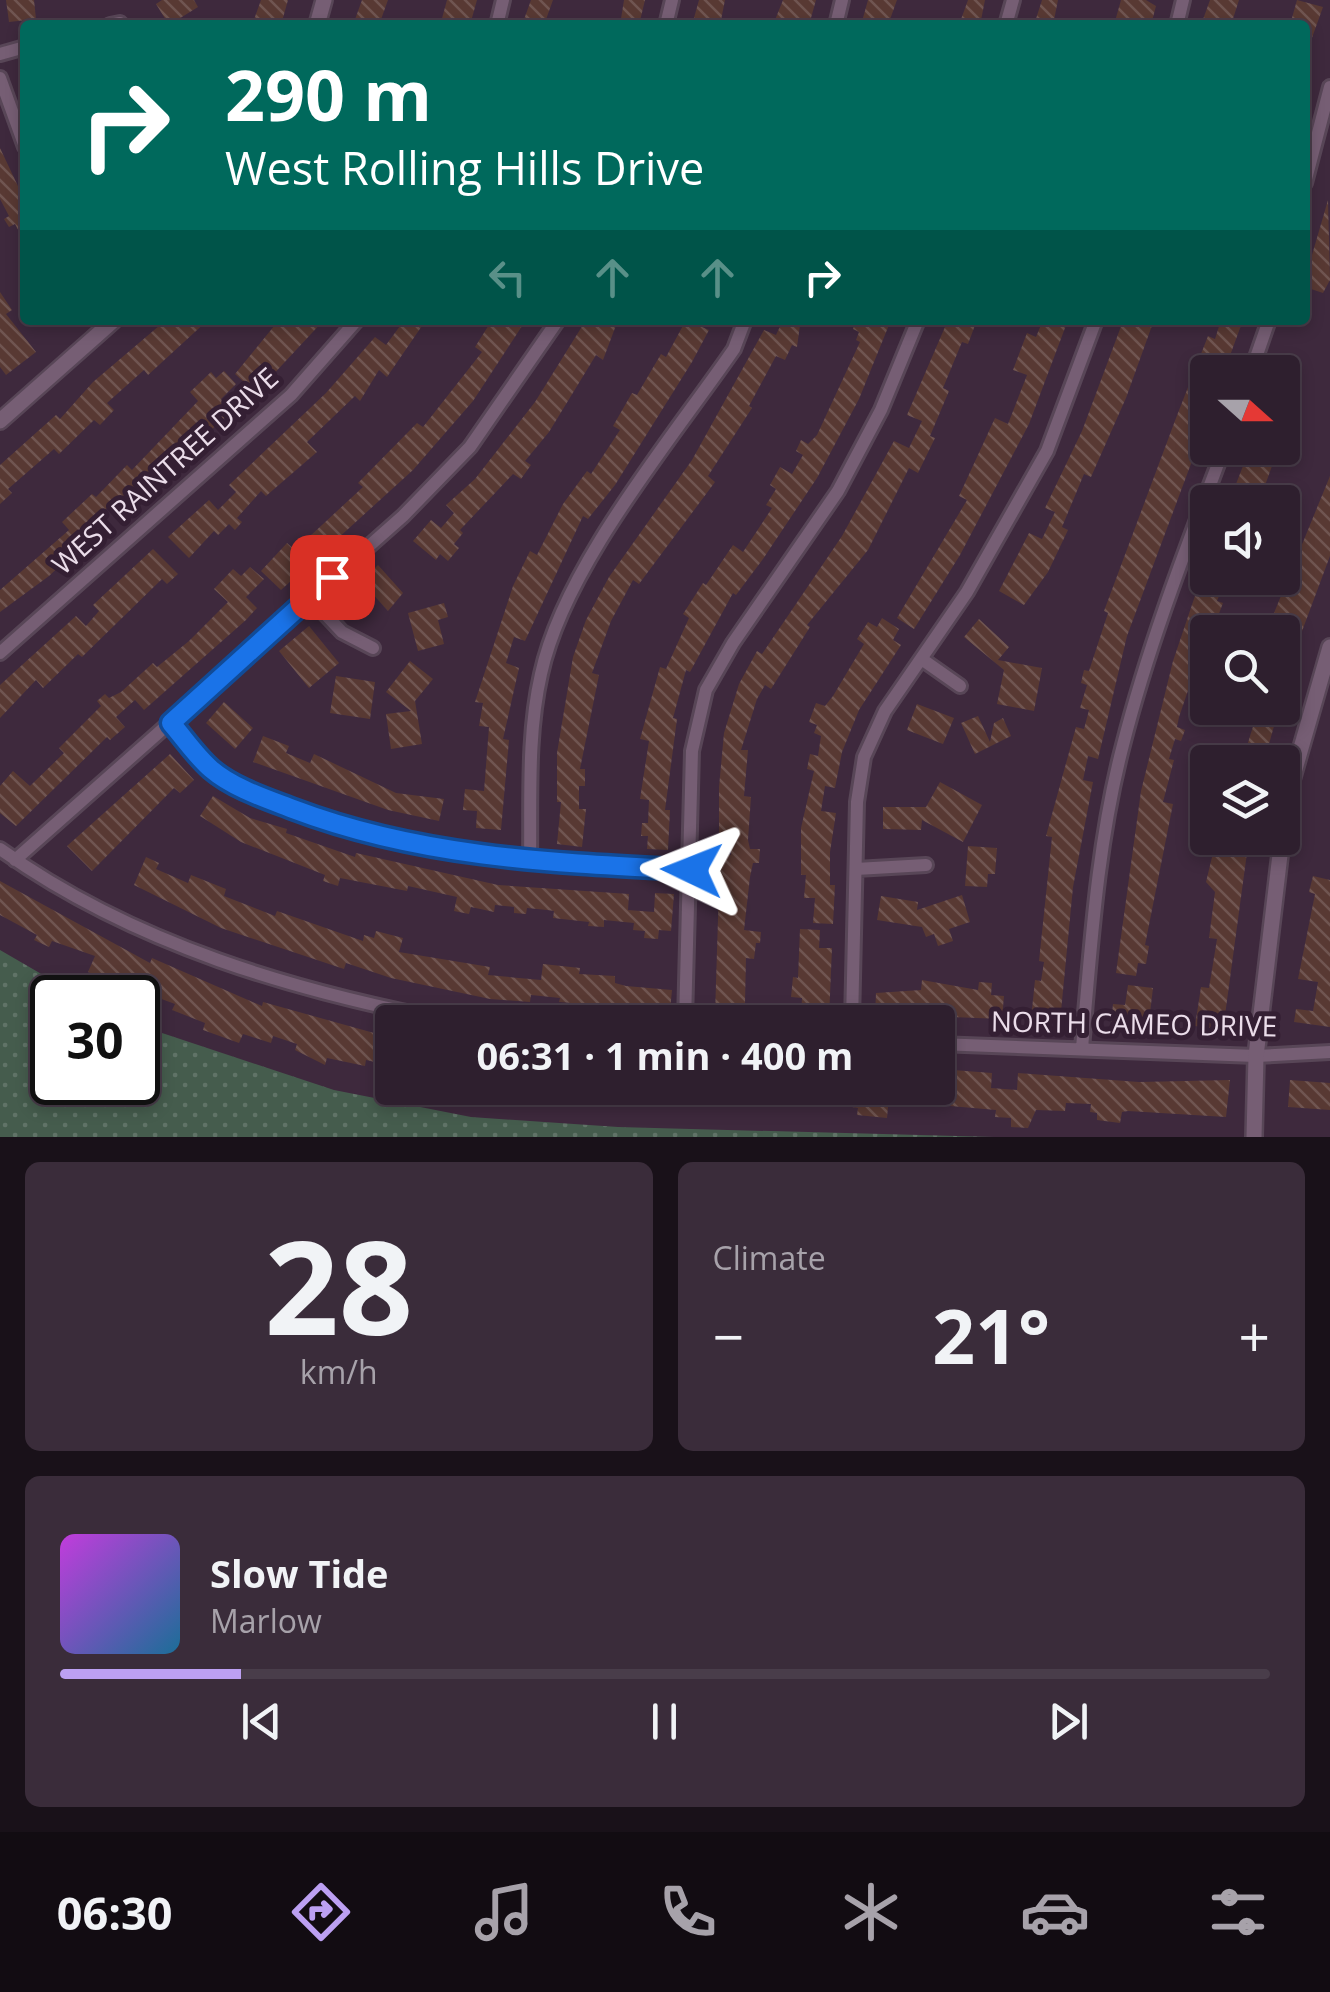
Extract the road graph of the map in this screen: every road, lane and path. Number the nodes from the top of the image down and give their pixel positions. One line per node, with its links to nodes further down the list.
1 (0, 78): 3 (street)
2 (1330, 86): 4 (street)
3 (20, 133)
4 (1310, 164)
5 (108, 325): 13 (street)
6 (353, 325): 18 (street, WEST RAINTREE DRIVE)
7 (555, 325): 15 (street)
8 (743, 325): 26 (street)
9 (916, 325): 29 (street)
10 (1094, 325): 19 (street)
11 (1267, 325): 12 (street)
12 (1257, 355)
13 (2, 414)
14 (1218, 465): 34 (street)
15 (308, 597): 17 (street); 21 (street)
16 (1330, 647): 22 (street)
17 (373, 648)
18 (0, 652)
19 (923, 660): 20 (street); 28 (street)
20 (960, 686)
21 (171, 723): 25 (street); 26 (street)
22 (1300, 749)
23 (0, 850): 25 (street)
24 (1280, 855): 36 (street)
25 (14, 860): 32 (street)
26 (530, 863): 29 (street)
27 (926, 864): 28 (street)
28 (856, 869): 31 (street)
29 (692, 870): 30 (street)
30 (687, 1005)
31 (852, 1005)
32 (375, 1006)
33 (955, 1044): 34 (street, NORTH CAMEO DRIVE)
34 (1082, 1048): 36 (street, NORTH CAMEO DRIVE)
35 (1330, 1052): 36 (street, NORTH CAMEO DRIVE)
36 (1256, 1056): 37 (street)
37 (1254, 1137)

